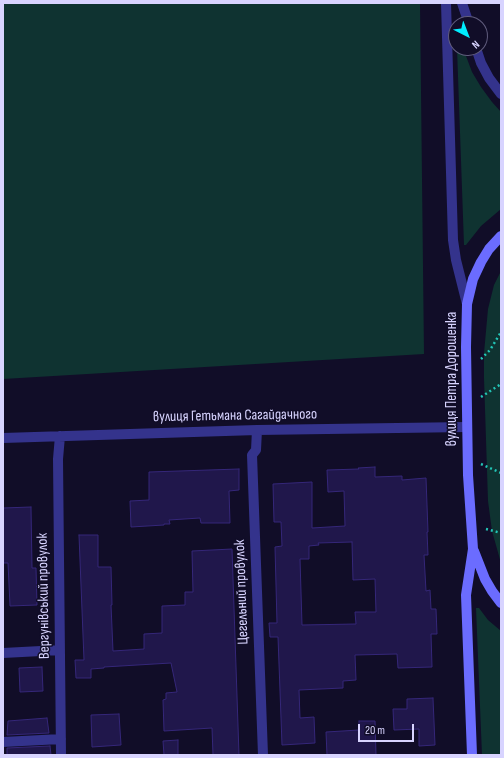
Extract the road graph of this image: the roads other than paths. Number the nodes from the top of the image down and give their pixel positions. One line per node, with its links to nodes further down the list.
1 (446, 3): 7 (street, вулиця Петра Дорошенка)
2 (462, 3): 3 (street)
3 (466, 16)
4 (479, 56): 5 (street)
5 (501, 94)
6 (501, 236): 7 (main road)
7 (467, 304): 8 (main road, вулиця Петра Дорошенка)
8 (467, 427): 9 (street, вулиця Гетьмана Сагайдачного); 12 (main road, вулиця Петра Дорошенка)
9 (257, 430): 10 (street, вулиця Гетьмана Сагайдачного); 19 (street, Цегельний провулок)
10 (60, 436): 11 (street, вулиця Гетьмана Сагайдачного); 14 (street, Вергунівський провулок)
11 (3, 438)
12 (474, 549): 13 (main road); 20 (main road, вулиця Петра Дорошенка)
13 (501, 603)
14 (60, 650): 15 (street); 16 (street, Вергунівський провулок)
15 (3, 653)
16 (61, 739): 17 (street); 18 (street, Вергунівський провулок)
17 (3, 742)
18 (61, 755)
19 (263, 755)
20 (472, 755)

